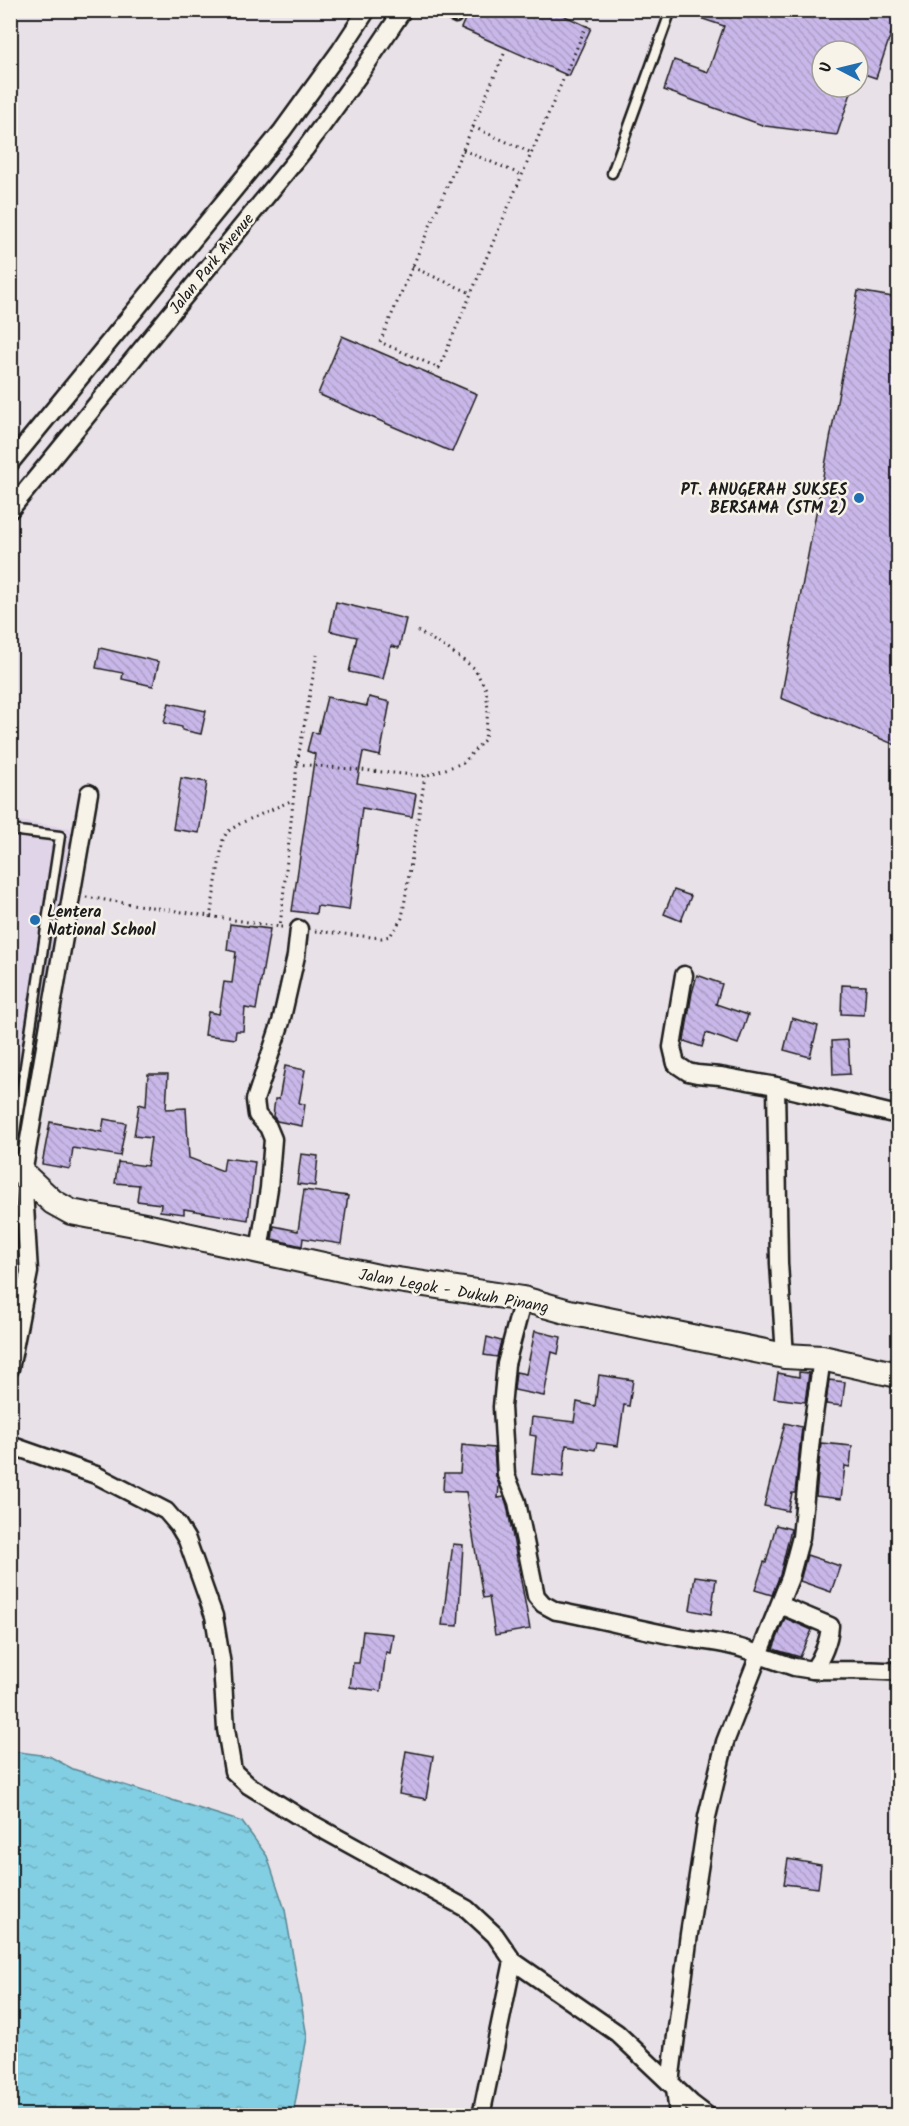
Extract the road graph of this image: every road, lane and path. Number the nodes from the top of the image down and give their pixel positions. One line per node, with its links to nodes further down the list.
1 (367, 10): 15 (street, Jalan Park Avenue)
2 (403, 10): 16 (street, Jalan Park Avenue)
3 (439, 10): 4 (lane)
4 (459, 10)
5 (592, 10): 10 (path)
6 (671, 10): 11 (lane)
7 (504, 54): 8 (path)
8 (472, 127): 9 (path); 10 (path)
9 (463, 150): 12 (path); 13 (path)
10 (532, 153): 12 (path)
11 (612, 173)
12 (522, 176): 14 (path)
13 (412, 267): 14 (path); 14 (path)
14 (471, 293)
15 (10, 464)
16 (10, 510)
17 (418, 631): 20 (path)
18 (317, 655): 19 (path)
19 (297, 764): 20 (path); 22 (path)
20 (425, 776): 27 (path)
21 (89, 793): 24 (street)
22 (293, 800): 25 (path); 26 (path)
23 (10, 830): 31 (lane)
24 (72, 895): 25 (path); 32 (street)
25 (210, 918): 26 (path)
26 (280, 927): 27 (path)
27 (299, 929): 33 (street)
28 (684, 975): 29 (street)
29 (776, 1086): 30 (street); 35 (street)
30 (898, 1113)
31 (10, 1131)
32 (17, 1170): 33 (street, Jalan Legok - Dukuh Pinang); 37 (street)
33 (259, 1251): 34 (street, Jalan Legok - Dukuh Pinang)
34 (522, 1299): 35 (street, Jalan Legok - Dukuh Pinang); 41 (street)
35 (785, 1356): 36 (street, Jalan Legok - Dukuh Pinang)
36 (822, 1358): 38 (street, Jalan Legok - Dukuh Pinang); 40 (street)
37 (10, 1369)
38 (898, 1375)
39 (10, 1445): 44 (street)
40 (780, 1605): 41 (street); 42 (street)
41 (759, 1655): 42 (street); 45 (street)
42 (813, 1670): 43 (street)
43 (898, 1672)
44 (513, 1961): 45 (street); 46 (street)
45 (672, 2085): 47 (street); 48 (street)
46 (481, 2115)
47 (678, 2115)
48 (708, 2115)

